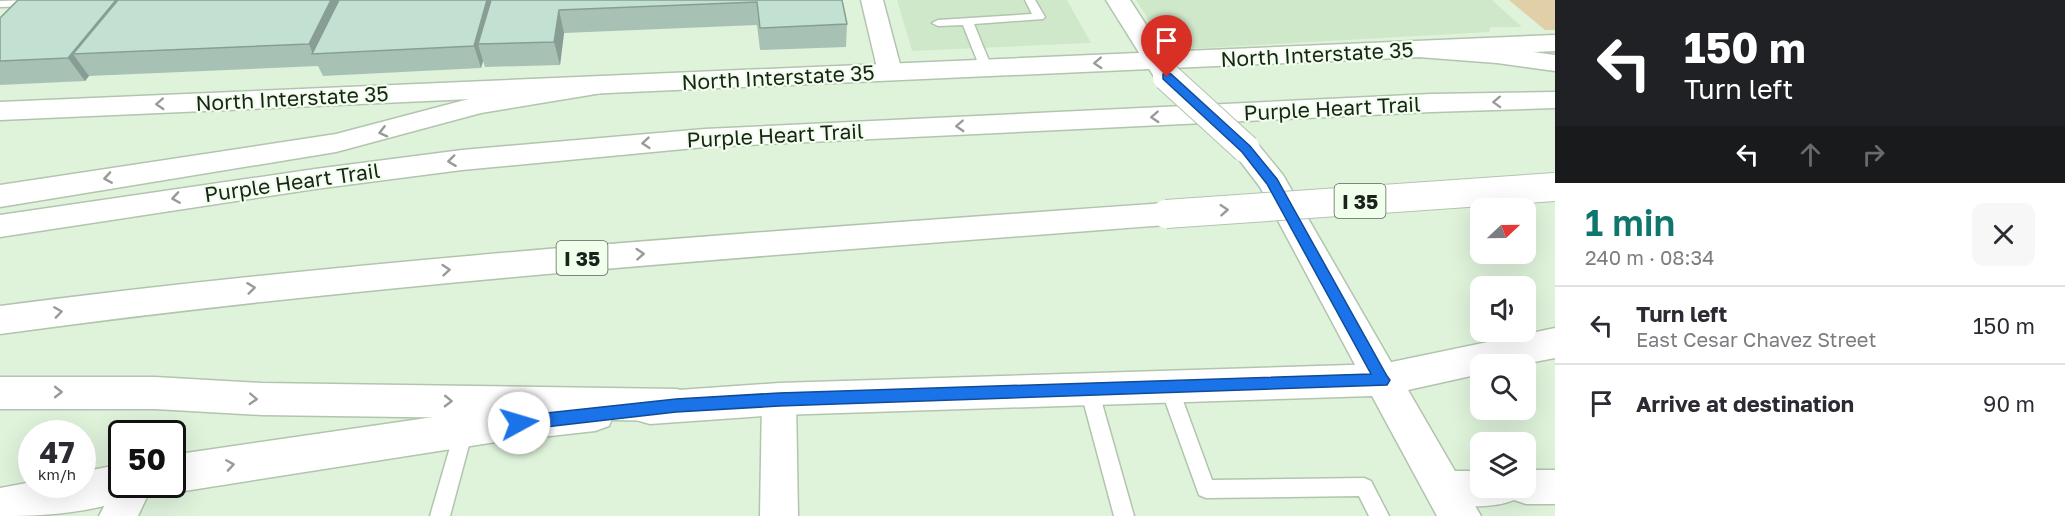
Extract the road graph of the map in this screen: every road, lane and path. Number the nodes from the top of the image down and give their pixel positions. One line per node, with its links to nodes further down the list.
1 (872, 0): 13 (street)
2 (1030, 0): 6 (lane)
3 (1118, 0): 12 (main road)
4 (45, 2): 5 (lane)
5 (0, 4)
6 (967, 22): 7 (lane); 11 (lane)
7 (938, 23)
8 (1555, 43): 9 (main road, North Interstate 35)
9 (1401, 50): 10 (main road); 12 (main road, North Interstate 35)
10 (1555, 63)
11 (986, 68): 12 (main road, North Interstate 35, one-way to 11); 13 (main road, North Interstate 35)
12 (1162, 69): 22 (main road, bridge)
13 (890, 72): 14 (main road, North Interstate 35)
14 (604, 85): 16 (main road, North Interstate 35, one-way to 16); 18 (main road, one-way to 18)
15 (1555, 100): 19 (main road, Purple Heart Trail, one-way to 19)
16 (0, 111)
17 (1555, 187): 20 (main road, I 35, one-way to 17, bridge)
18 (0, 196)
19 (0, 226)
20 (0, 320)
21 (1554, 345): 22 (main road)
22 (1382, 380): 23 (main road); 35 (main road)
23 (1169, 387): 24 (main road); 41 (lane)
24 (1089, 389): 26 (main road); 40 (lane)
25 (0, 393): 27 (main road, one-way to 27)
26 (779, 399): 27 (main road); 39 (street)
27 (676, 405): 28 (main road)
28 (464, 430): 29 (main road, one-way to 28); 38 (lane)
29 (186, 472)
30 (108, 486): 36 (main road)
31 (1536, 487): 32 (street)
32 (1555, 487)
33 (1470, 497): 35 (street)
34 (128, 498): 37 (street)
35 (1452, 502)
36 (0, 508)
37 (118, 516)
38 (440, 516)
39 (779, 516)
40 (1125, 516)
41 (1379, 516)

